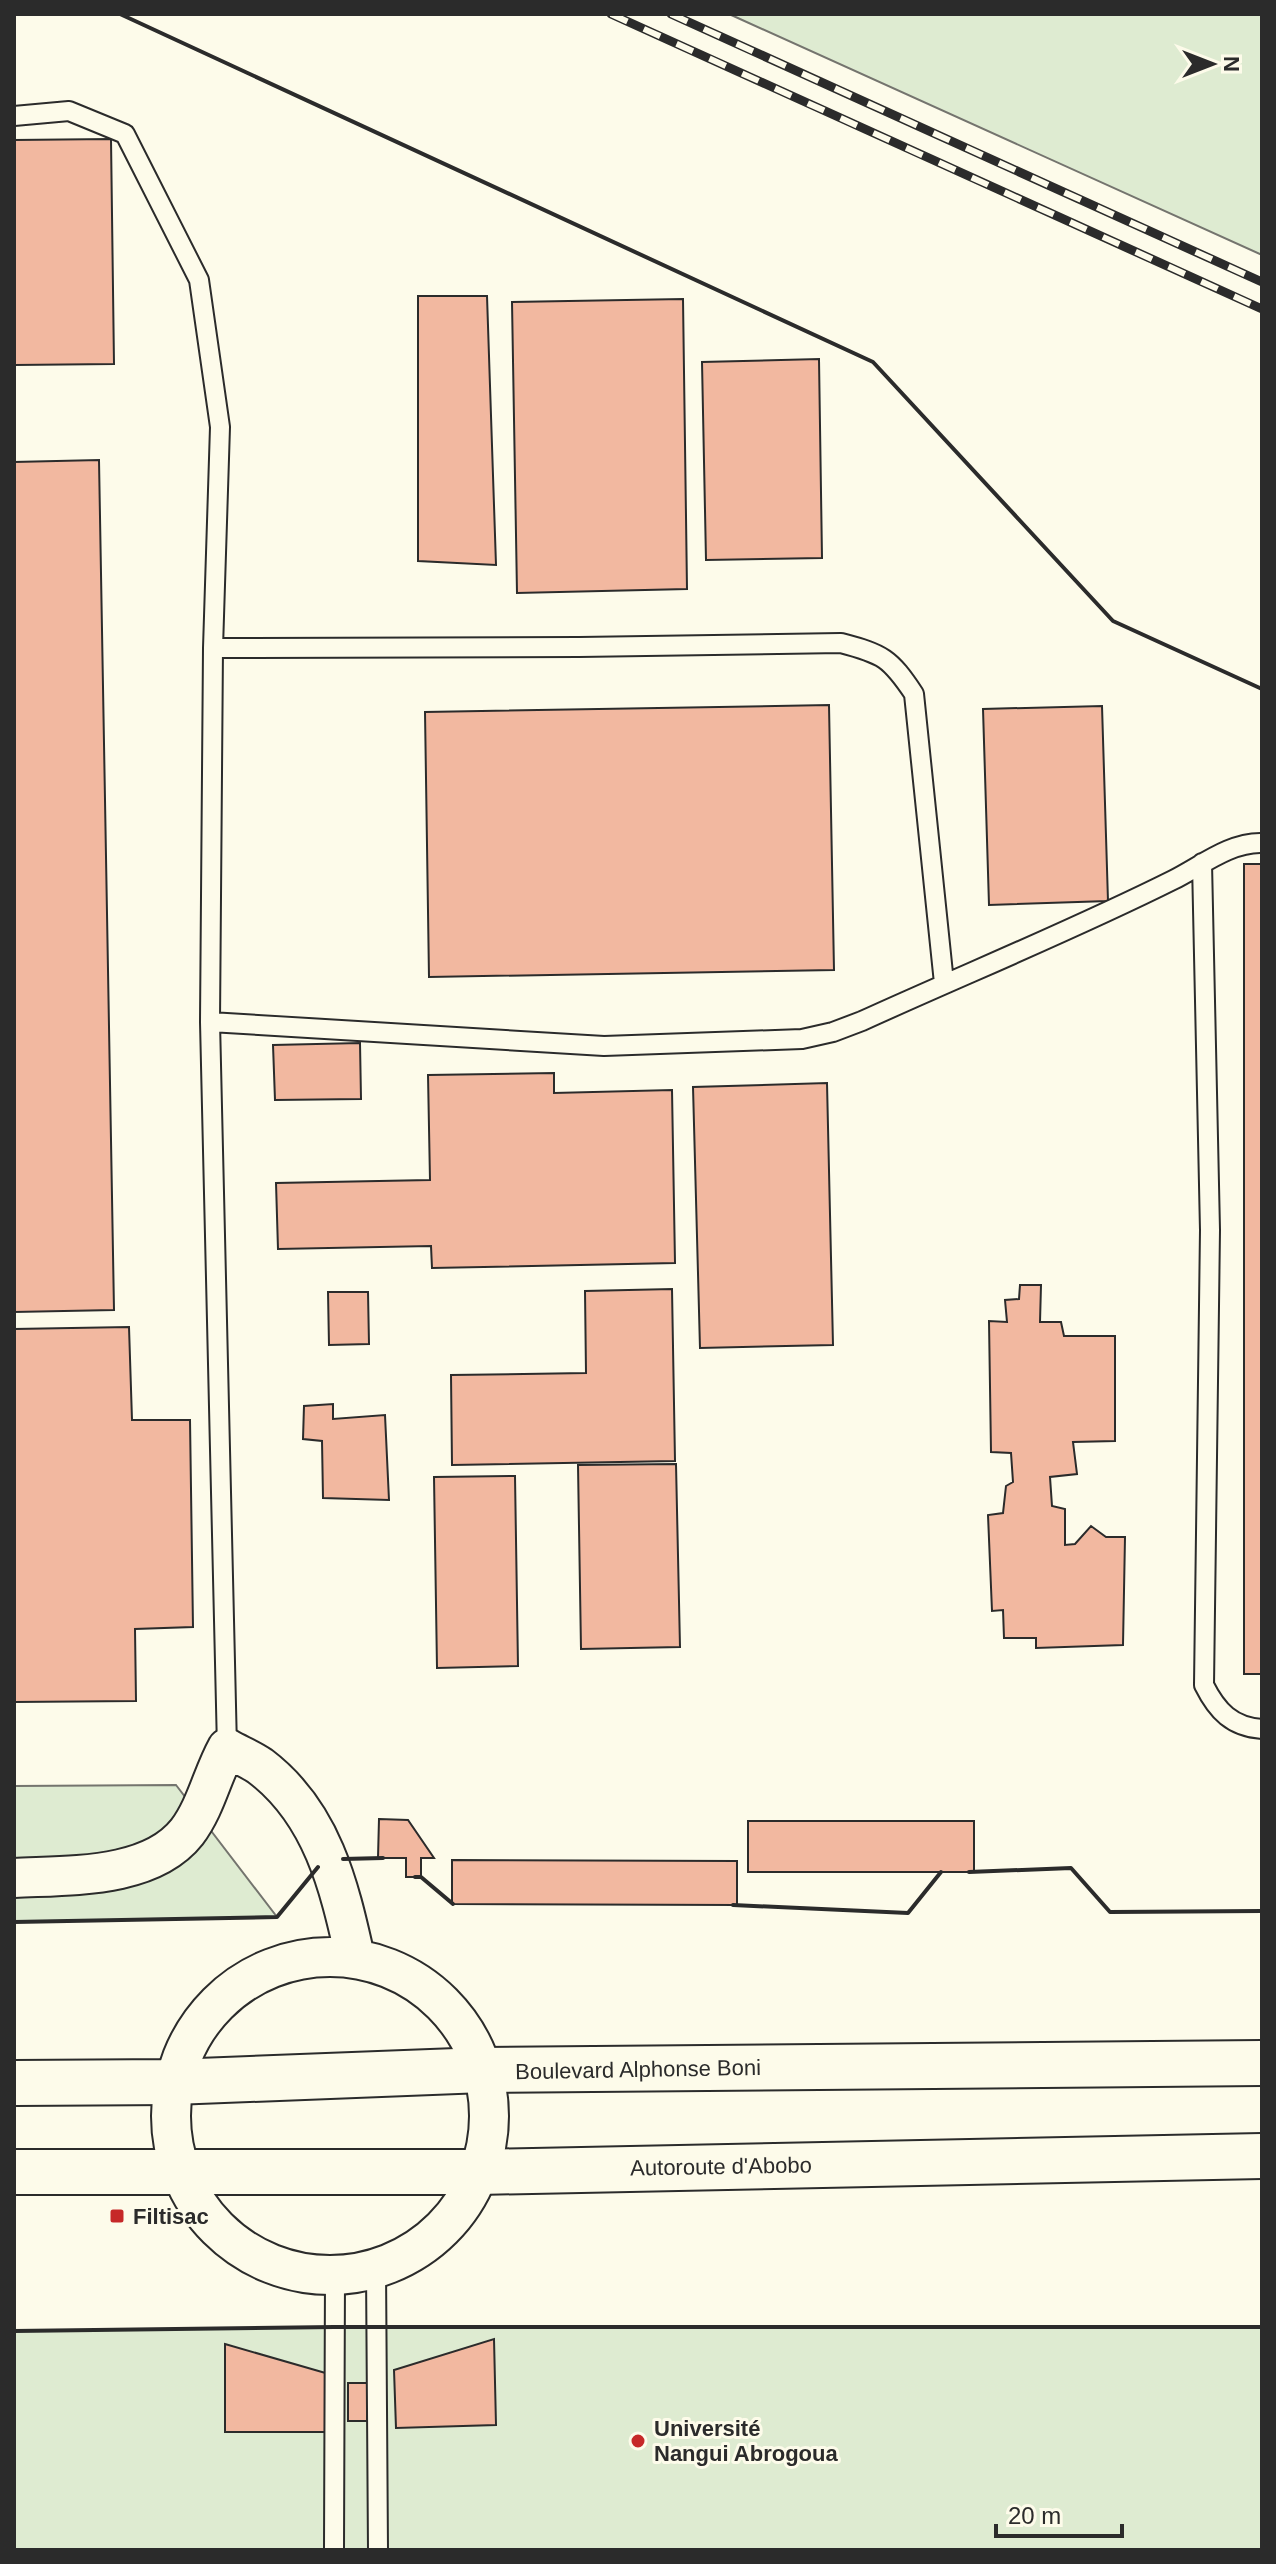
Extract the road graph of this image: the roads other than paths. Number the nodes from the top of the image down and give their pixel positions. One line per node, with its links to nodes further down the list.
1 (14, 116): 2 (lane)
2 (213, 648): 5 (lane); 6 (lane)
3 (1262, 843): 4 (lane)
4 (1202, 863): 5 (lane); 7 (lane)
5 (944, 983): 6 (lane)
6 (210, 1022): 8 (lane)
7 (1262, 1729)
8 (227, 1748): 9 (street); 10 (street)
9 (14, 1878)
10 (355, 1957): 12 (street); 13 (street)
11 (1262, 2063): 12 (main road, Boulevard Alphonse Boni)
12 (483, 2070): 13 (main road, Boulevard Alphonse Boni); 18 (street)
13 (173, 2082): 14 (main road, Boulevard Alphonse Boni); 16 (street)
14 (14, 2083)
15 (1262, 2156): 18 (main road, Autoroute d'Abobo)
16 (180, 2170): 17 (main road); 18 (main road, Autoroute d'Abobo); 20 (street)
17 (14, 2172)
18 (479, 2172): 19 (street)
19 (376, 2269): 20 (street); 22 (lane)
20 (335, 2275): 21 (lane)
21 (334, 2550)
22 (378, 2550)

